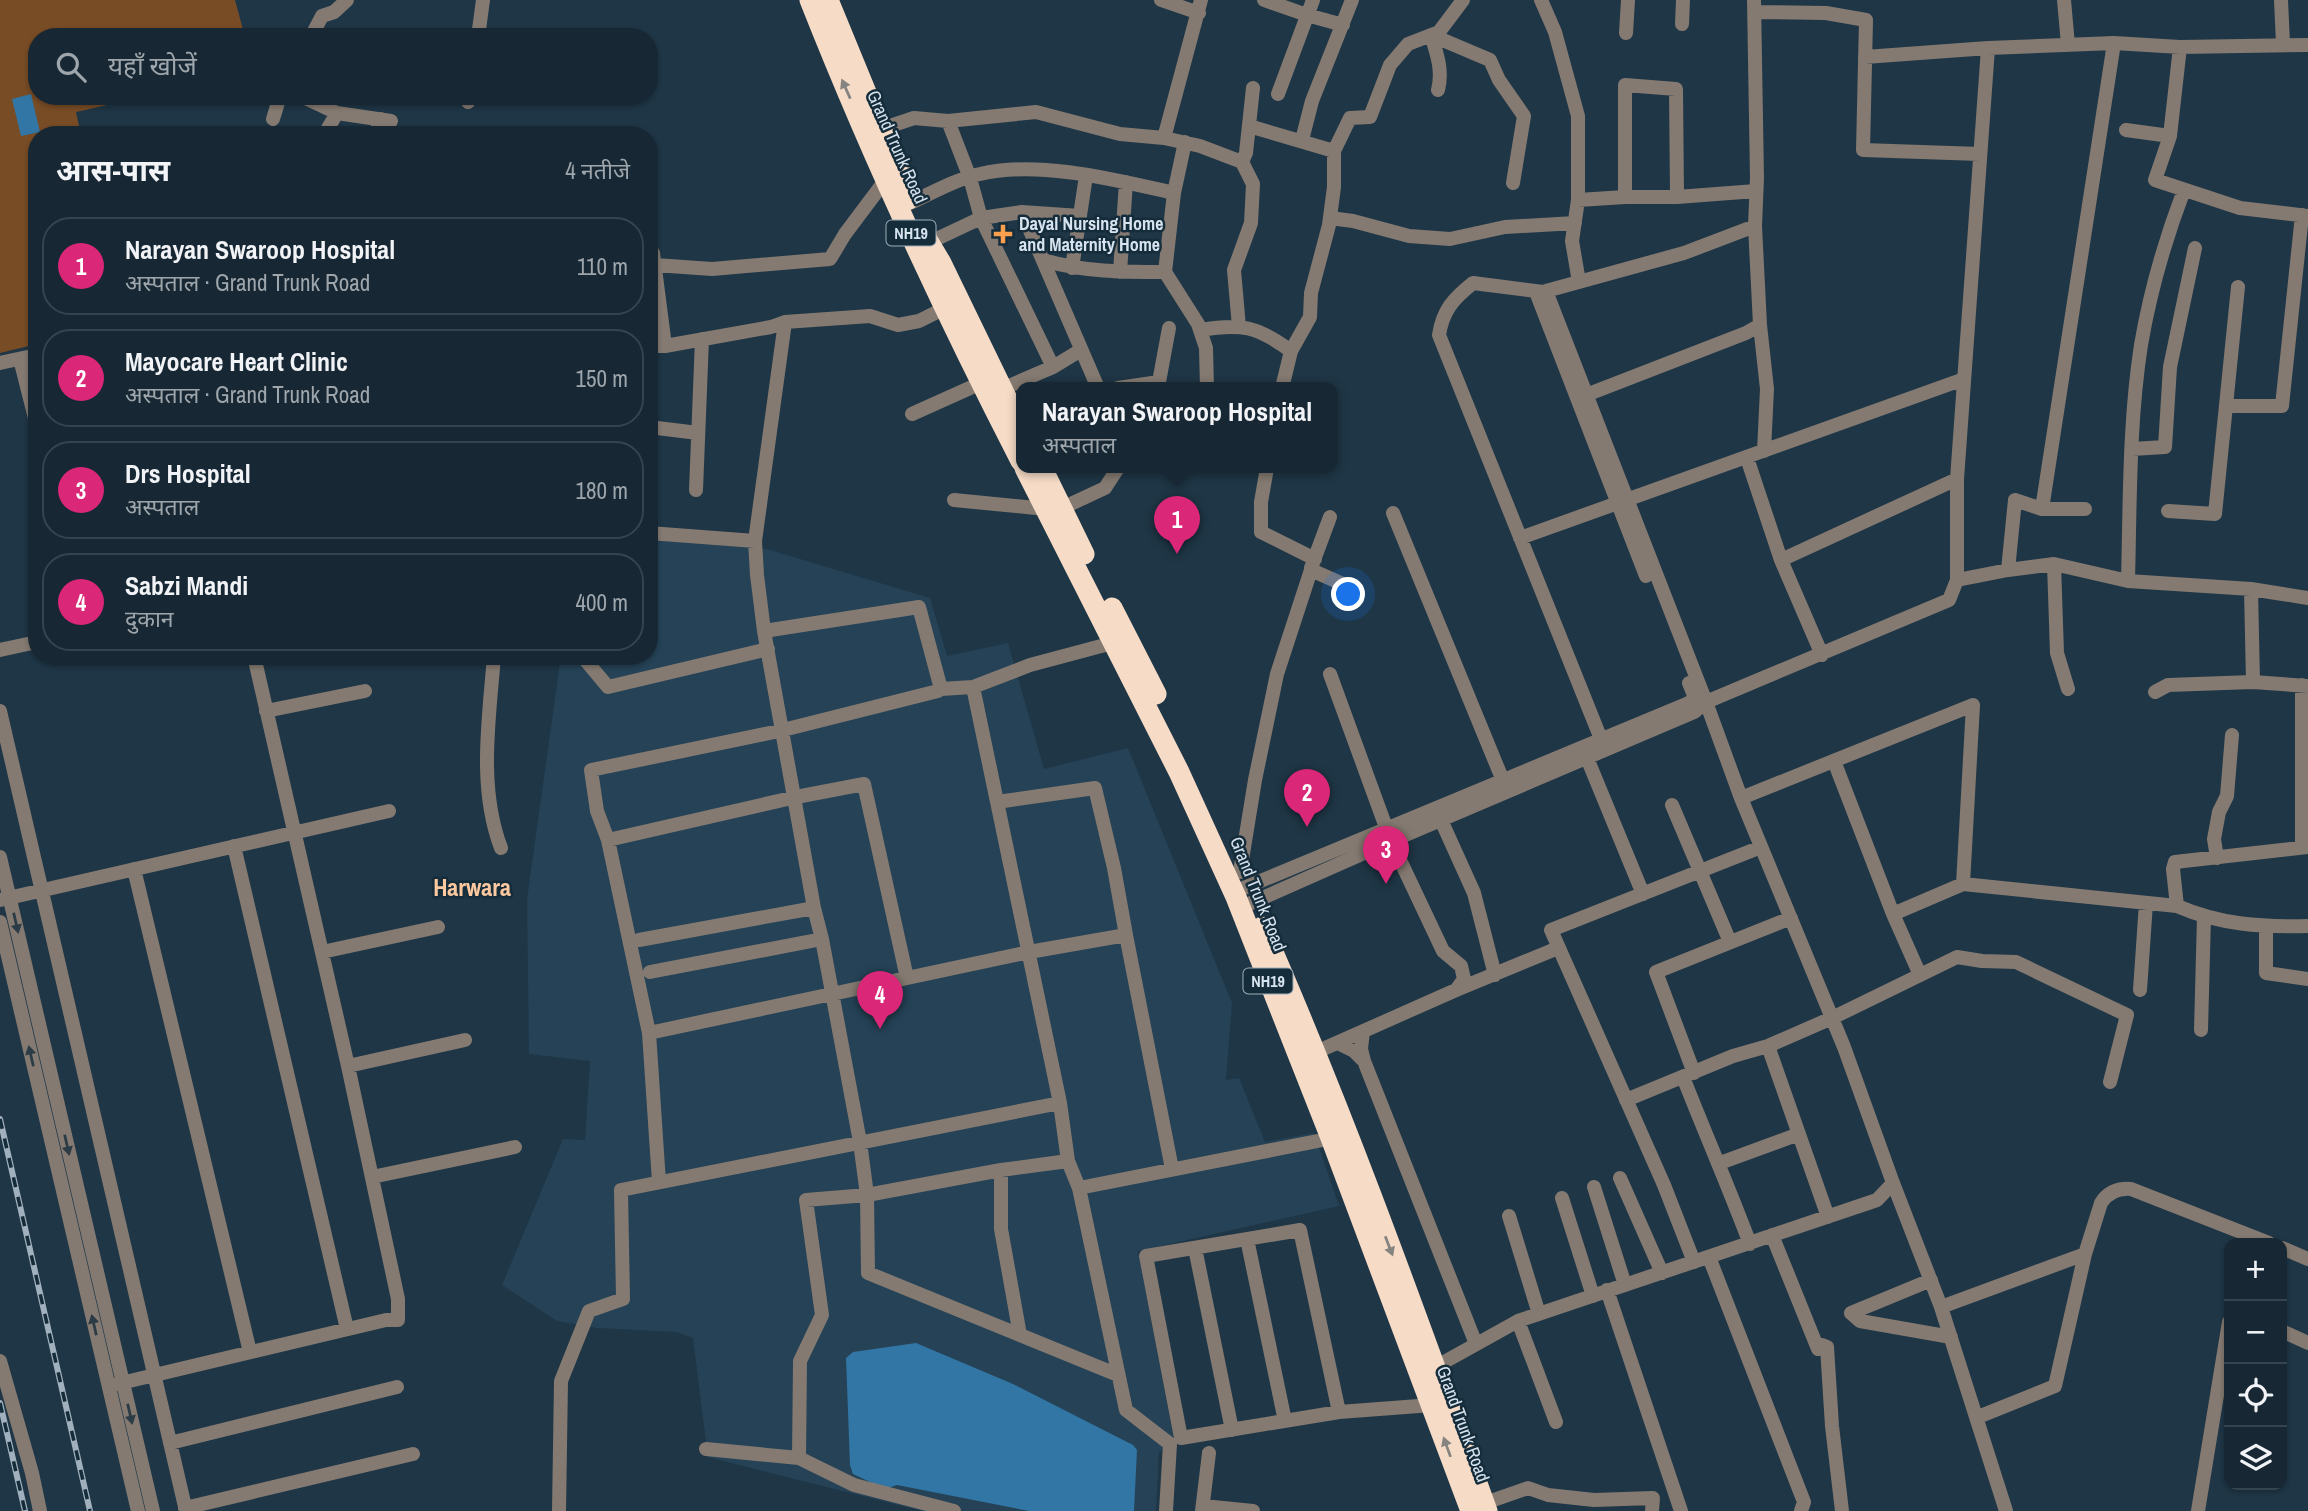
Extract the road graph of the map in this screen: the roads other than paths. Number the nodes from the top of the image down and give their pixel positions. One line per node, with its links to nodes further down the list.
1 (346, 0): 20 (street)
2 (483, 0): 21 (street)
3 (810, 0): 52 (highway, Grand Trunk Road / NH19, one-way to 3)
4 (828, 0): 42 (highway, Grand Trunk Road / NH19)
5 (1161, 0): 16 (street)
6 (1264, 0): 17 (street)
7 (1312, 0): 17 (street)
8 (1352, 0): 18 (street)
9 (1463, 0): 23 (street)
10 (1541, 0): 61 (street)
11 (1628, 0): 22 (street)
12 (1683, 0): 19 (street)
13 (2064, 0): 26 (street)
14 (2281, 0): 25 (street)
15 (1754, 6): 30 (street); 57 (street)
16 (1200, 7): 45 (street)
17 (1307, 15): 18 (street); 33 (street)
18 (1343, 24): 46 (street)
19 (1682, 24)
20 (316, 28)
21 (479, 28)
22 (1626, 33)
23 (1432, 35): 32 (street); 48 (street); 55 (street)
24 (2114, 43): 26 (street); 28 (street); 125 (street)
25 (2283, 44): 27 (street); 28 (street)
26 (2068, 45): 29 (street)
27 (2308, 45)
28 (2180, 47): 44 (street)
29 (1988, 48): 30 (street); 49 (street)
30 (1865, 57): 49 (street)
31 (1254, 88): 41 (street)
32 (1438, 90)
33 (1279, 93)
34 (277, 105): 37 (street)
35 (320, 105): 36 (street)
36 (337, 113): 39 (street); 40 (street)
37 (274, 119)
38 (948, 121): 42 (street); 45 (street); 53 (street)
39 (329, 126)
40 (382, 126)
41 (1249, 126): 46 (street); 50 (street)
42 (881, 129): 62 (highway, Grand Trunk Road / NH19)
43 (2126, 130): 44 (street)
44 (2170, 136): 56 (street)
45 (1164, 138): 47 (street)
46 (1302, 140): 48 (street)
47 (1185, 142): 50 (street); 58 (street)
48 (1334, 151): 67 (street)
49 (1980, 154): 96 (street)
50 (1242, 162): 84 (street)
51 (1086, 176): 53 (street); 54 (street); 65 (street)
52 (887, 178): 72 (street); 81 (highway, Grand Trunk Road / NH19)
53 (970, 178): 62 (street); 66 (street)
54 (1126, 182): 58 (street); 75 (street)
55 (1513, 183)
56 (2184, 190): 64 (street); 112 (street)
57 (1756, 191): 60 (street); 69 (street)
58 (1174, 193): 76 (street)
59 (1625, 197): 60 (street); 60 (street); 61 (street)
60 (1677, 197)
61 (1578, 200): 68 (street)
62 (910, 203): 70 (highway, Grand Trunk Road / NH19)
63 (1022, 212): 65 (street); 66 (street); 73 (street)
64 (2305, 215): 107 (street)
65 (1080, 216): 74 (street)
66 (981, 218): 70 (street); 95 (street)
67 (1330, 218): 68 (street); 91 (street)
68 (1575, 223): 77 (street)
69 (1755, 226): 77 (street); 83 (street)
70 (928, 243): 104 (highway, Grand Trunk Road / NH19)
71 (2195, 248): 112 (street)
72 (658, 260)
73 (1042, 260): 74 (street); 90 (street)
74 (1072, 268): 75 (street)
75 (1120, 272): 76 (street)
76 (1165, 272): 86 (street)
77 (1579, 282): 79 (street)
78 (2238, 287): 107 (street)
79 (1541, 292): 106 (street); 123 (street); 131 (street)
80 (658, 296): 89 (street)
81 (945, 308): 82 (street); 102 (highway, Grand Trunk Road / NH19)
82 (785, 322): 87 (street); 132 (street)
83 (1760, 325): 106 (street); 114 (street)
84 (1239, 327): 86 (street); 91 (street)
85 (1169, 328): 99 (street)
86 (1199, 330): 100 (street)
87 (702, 339): 89 (street); 111 (street)
88 (658, 346): 89 (street)
89 (666, 346)
90 (1081, 350): 95 (street); 98 (street)
91 (1291, 351): 101 (street)
92 (28, 357): 93 (street)
93 (20, 359): 94 (street); 105 (street)
94 (0, 363)
95 (1053, 367): 97 (street)
96 (1964, 379): 114 (street); 120 (street)
97 (1018, 382)
98 (1095, 382)
99 (1159, 382)
100 (1207, 382)
101 (1283, 382)
102 (981, 383): 108 (street); 113 (highway, Grand Trunk Road / NH19)
103 (1016, 383): 104 (street)
104 (1002, 389): 109 (highway, Grand Trunk Road / NH19)
105 (28, 391)
106 (1586, 395): 123 (street)
107 (2226, 406): 127 (street)
108 (912, 414)
109 (1016, 418)
110 (658, 428): 111 (street)
111 (698, 433): 121 (street)
112 (2132, 449): 138 (street)
113 (1016, 451)
114 (1764, 451): 115 (street)
115 (1747, 458): 123 (street); 133 (street)
116 (1029, 473): 124 (highway, Grand Trunk Road / NH19)
117 (1044, 473): 124 (highway, Grand Trunk Road / NH19)
118 (1115, 473): 124 (street)
119 (1266, 473): 134 (street)
120 (1957, 479): 133 (street); 137 (street)
121 (696, 490)
122 (954, 500): 124 (street)
123 (1622, 502): 131 (street); 159 (street); 164 (street)
124 (1054, 508): 143 (highway, Grand Trunk Road / NH19)
125 (2042, 509): 126 (street); 136 (street)
126 (2085, 509)
127 (2168, 511)
128 (1393, 513): 167 (street)
129 (1330, 517): 134 (street)
130 (658, 534): 132 (street)
131 (1520, 538): 164 (street)
132 (755, 541): 142 (street)
133 (1781, 560): 147 (street)
134 (1313, 564): 139 (street); 187 (street)
135 (2054, 565): 136 (street); 138 (street); 155 (street)
136 (2008, 570): 137 (street)
137 (1957, 580): 147 (street)
138 (2128, 581): 140 (street)
139 (1354, 589)
140 (2251, 589): 141 (street); 152 (street)
141 (2308, 598)
142 (764, 631): 145 (street); 154 (street)
143 (1121, 641): 154 (street); 187 (highway, Grand Trunk Road / NH19)
144 (28, 644): 146 (street)
145 (768, 649): 150 (street); 162 (street)
146 (0, 650)
147 (1822, 655): 159 (street)
148 (256, 665): 161 (street)
149 (493, 665): 179 (street)
150 (590, 665)
151 (1331, 674): 175 (street)
152 (2253, 682): 153 (street); 158 (street)
153 (2305, 686): 180 (street)
154 (973, 687): 170 (street)
155 (2068, 689)
156 (365, 691): 161 (street)
157 (938, 691): 162 (street)
158 (2155, 692)
159 (1706, 702): 164 (street); 169 (street)
160 (0, 711): 186 (street)
161 (266, 711): 174 (street)
162 (783, 730): 168 (street); 176 (street)
163 (2232, 735): 182 (street)
164 (1604, 745): 165 (street); 167 (street)
165 (1587, 758): 167 (street); 188 (street)
166 (1834, 761): 169 (street); 185 (street); 193 (street)
167 (1506, 786): 173 (street); 175 (street)
168 (796, 797): 176 (street); 192 (street); 210 (street)
169 (1741, 798): 178 (street)
170 (997, 802): 200 (street); 206 (street)
171 (1672, 805): 184 (street)
172 (389, 811): 174 (street)
173 (1441, 820): 175 (street); 208 (street)
174 (294, 833): 177 (street); 205 (street)
175 (1388, 835): 187 (street); 212 (street)
176 (608, 840): 218 (street)
177 (234, 846): 183 (street); 264 (street)
178 (1761, 847): 184 (street); 195 (street)
179 (501, 848)
180 (2305, 848): 182 (street)
181 (0, 857): 189 (street)
182 (2217, 858): 191 (street)
183 (134, 869): 186 (street); 270 (street)
184 (1699, 872): 188 (street); 203 (street)
185 (1963, 884): 190 (street); 193 (street)
186 (41, 890): 189 (street); 274 (street)
187 (1242, 893): 222 (highway, Grand Trunk Road / NH19); 230 (highway, Grand Trunk Road / NH19)
188 (1643, 894): 204 (street)
189 (5, 899): 276 (street, one-way to 276)
190 (2146, 903): 191 (street); 213 (street)
191 (2177, 906): 194 (street)
192 (814, 908): 201 (street); 202 (street)
193 (1893, 914): 209 (street)
194 (2204, 917): 199 (street); 216 (street)
195 (1790, 918): 203 (street); 215 (street)
196 (0, 922): 276 (street, one-way to 196)
197 (2308, 926): 199 (street)
198 (438, 927): 205 (street)
199 (2266, 927): 211 (street)
200 (1126, 935): 206 (street); 235 (street)
201 (822, 939): 207 (street); 214 (street)
202 (639, 940)
203 (1730, 942): 225 (street)
204 (1559, 948): 208 (street); 227 (street)
205 (322, 952): 224 (street)
206 (1029, 952): 210 (street); 228 (street)
207 (650, 972)
208 (1494, 975): 212 (street)
209 (1920, 975): 215 (street); 226 (street)
210 (907, 978): 214 (street)
211 (2308, 979)
212 (1456, 990): 217 (street)
213 (2140, 990)
214 (832, 994): 218 (street); 231 (street)
215 (1832, 1018): 221 (street); 240 (street)
216 (2202, 1030)
217 (1363, 1031): 220 (street); 223 (street)
218 (649, 1033): 239 (street)
219 (465, 1040): 224 (street)
220 (1338, 1043): 222 (street); 223 (street)
221 (1768, 1046): 225 (street); 229 (street)
222 (1314, 1053): 230 (highway, Grand Trunk Road / NH19)
223 (1364, 1061): 269 (street)
224 (348, 1066): 237 (street)
225 (1689, 1075): 227 (street); 234 (street)
226 (2110, 1082)
227 (1626, 1100): 256 (street)
228 (1060, 1103): 231 (street); 233 (street)
229 (1799, 1134): 234 (street); 246 (street)
230 (1339, 1136): 235 (street); 273 (highway, Grand Trunk Road / NH19)
231 (860, 1142): 239 (street); 243 (street)
232 (514, 1147): 237 (street)
233 (1068, 1161): 236 (street); 242 (street)
234 (1720, 1163): 250 (street)
235 (1172, 1169): 242 (street)
236 (1001, 1170): 243 (street); 266 (street)
237 (372, 1177): 264 (street)
238 (1620, 1178): 257 (street)
239 (659, 1182): 296 (street)
240 (1893, 1183): 246 (street); 258 (street)
241 (1594, 1187): 259 (street)
242 (1079, 1188): 275 (street)
243 (867, 1195): 266 (street); 288 (street)
244 (1562, 1198): 260 (street)
245 (1509, 1216): 262 (street)
246 (1828, 1217): 247 (street)
247 (1772, 1235): 250 (street); 303 (street)
248 (2256, 1238): 253 (street)
249 (1247, 1239): 251 (street); 279 (street); 281 (street)
250 (1750, 1244): 254 (street)
251 (1195, 1248): 283 (street); 283 (street)
252 (2287, 1250): 255 (street)
253 (2085, 1254): 261 (street); 280 (street)
254 (1709, 1257): 256 (street); 302 (street)
255 (2308, 1259)
256 (1694, 1262): 257 (street)
257 (1662, 1273): 259 (street)
258 (1931, 1280): 261 (street); 267 (street)
259 (1625, 1285): 260 (street)
260 (1600, 1293): 262 (street); 301 (street)
261 (1941, 1307): 267 (street)
262 (1539, 1314): 263 (street)
263 (1518, 1321): 269 (street); 282 (street)
264 (347, 1329): 270 (street)
265 (2287, 1333): 268 (street)
266 (1020, 1335): 275 (street)
267 (1951, 1337): 280 (street)
268 (2308, 1343)
269 (1476, 1344): 273 (street)
270 (250, 1352): 274 (street)
271 (2224, 1352): 305 (street)
272 (0, 1361): 293 (street)
273 (1428, 1371): 278 (highway, Grand Trunk Road / NH19); 290 (highway, Grand Trunk Road / NH19)
274 (154, 1375): 276 (street); 284 (street)
275 (1118, 1375): 298 (street)
276 (116, 1384): 294 (street); 295 (street, one-way to 295)
277 (397, 1387): 284 (street)
278 (1432, 1405): 279 (street); 290 (highway, Grand Trunk Road / NH19, one-way to 278)
279 (1339, 1412): 281 (street)
280 (1978, 1417): 304 (street)
281 (1285, 1421): 283 (street)
282 (1556, 1422)
283 (1232, 1430)
284 (170, 1443): 292 (street)
285 (706, 1449): 288 (street)
286 (1209, 1453): 291 (street)
287 (413, 1454): 292 (street)
288 (799, 1458): 297 (street)
289 (1594, 1505): 290 (street); 300 (street)
290 (1481, 1508)
291 (1202, 1509): 299 (street)
292 (185, 1510)
293 (40, 1511)
294 (138, 1511)
295 (153, 1511)
296 (559, 1511)
297 (954, 1511)
298 (1166, 1511)
299 (1253, 1511)
300 (1652, 1511)
301 (1681, 1511)
302 (1801, 1511)
303 (1842, 1511)
304 (2006, 1511)
305 (2198, 1511)

